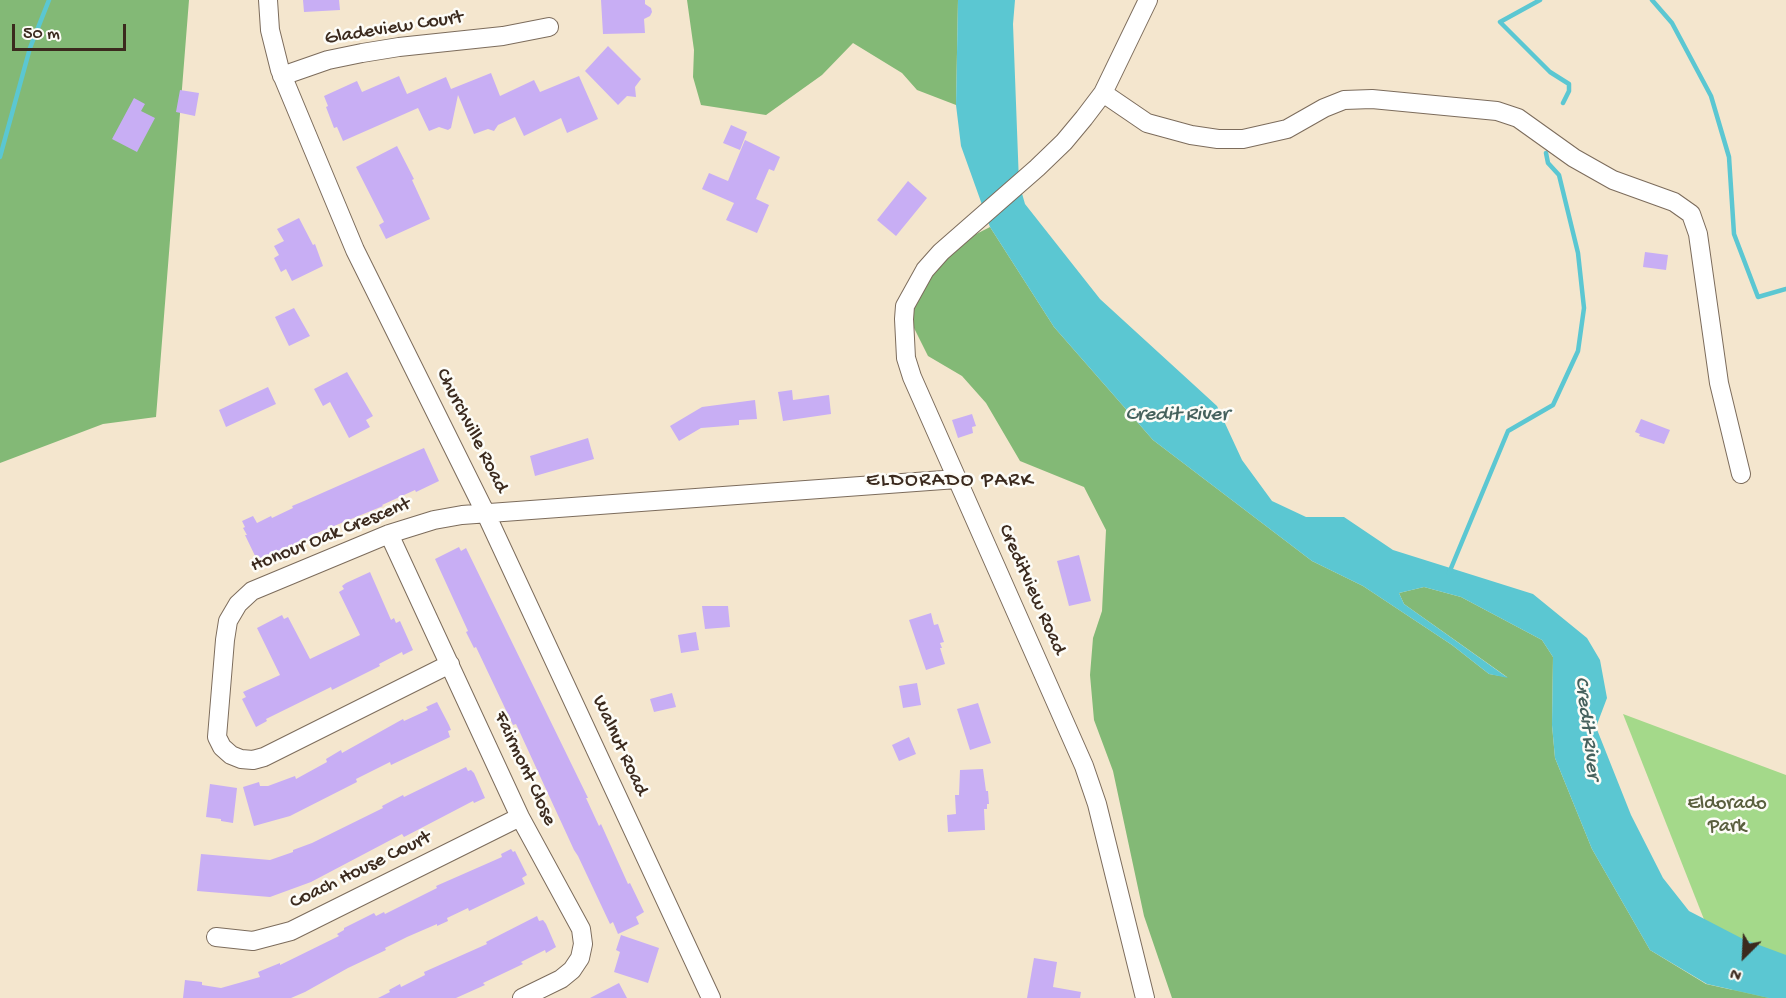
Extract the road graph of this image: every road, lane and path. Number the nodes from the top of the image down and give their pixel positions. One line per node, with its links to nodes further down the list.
1 (268, 0): 4 (street, Churchville Road)
2 (1148, 0): 5 (street, Creditview Road)
3 (549, 27): 4 (street, Gladeview Court)
4 (282, 76): 8 (street, Churchville Road)
5 (1103, 93): 6 (street); 7 (street, Creditview Road)
6 (1741, 474)
7 (957, 479): 8 (street, Churchville Road); 15 (street, Creditview Road)
8 (486, 513): 9 (street, Honour Oak Crescent); 14 (street, Walnut Road)
9 (389, 534): 10 (street, Fairmont Close); 10 (street, Honour Oak Crescent)
10 (450, 664): 11 (street, Fairmont Close)
11 (520, 818): 12 (street, Coach House Court); 13 (street, Fairmont Close)
12 (216, 937)
13 (522, 998)
14 (711, 998)
15 (1145, 998)

